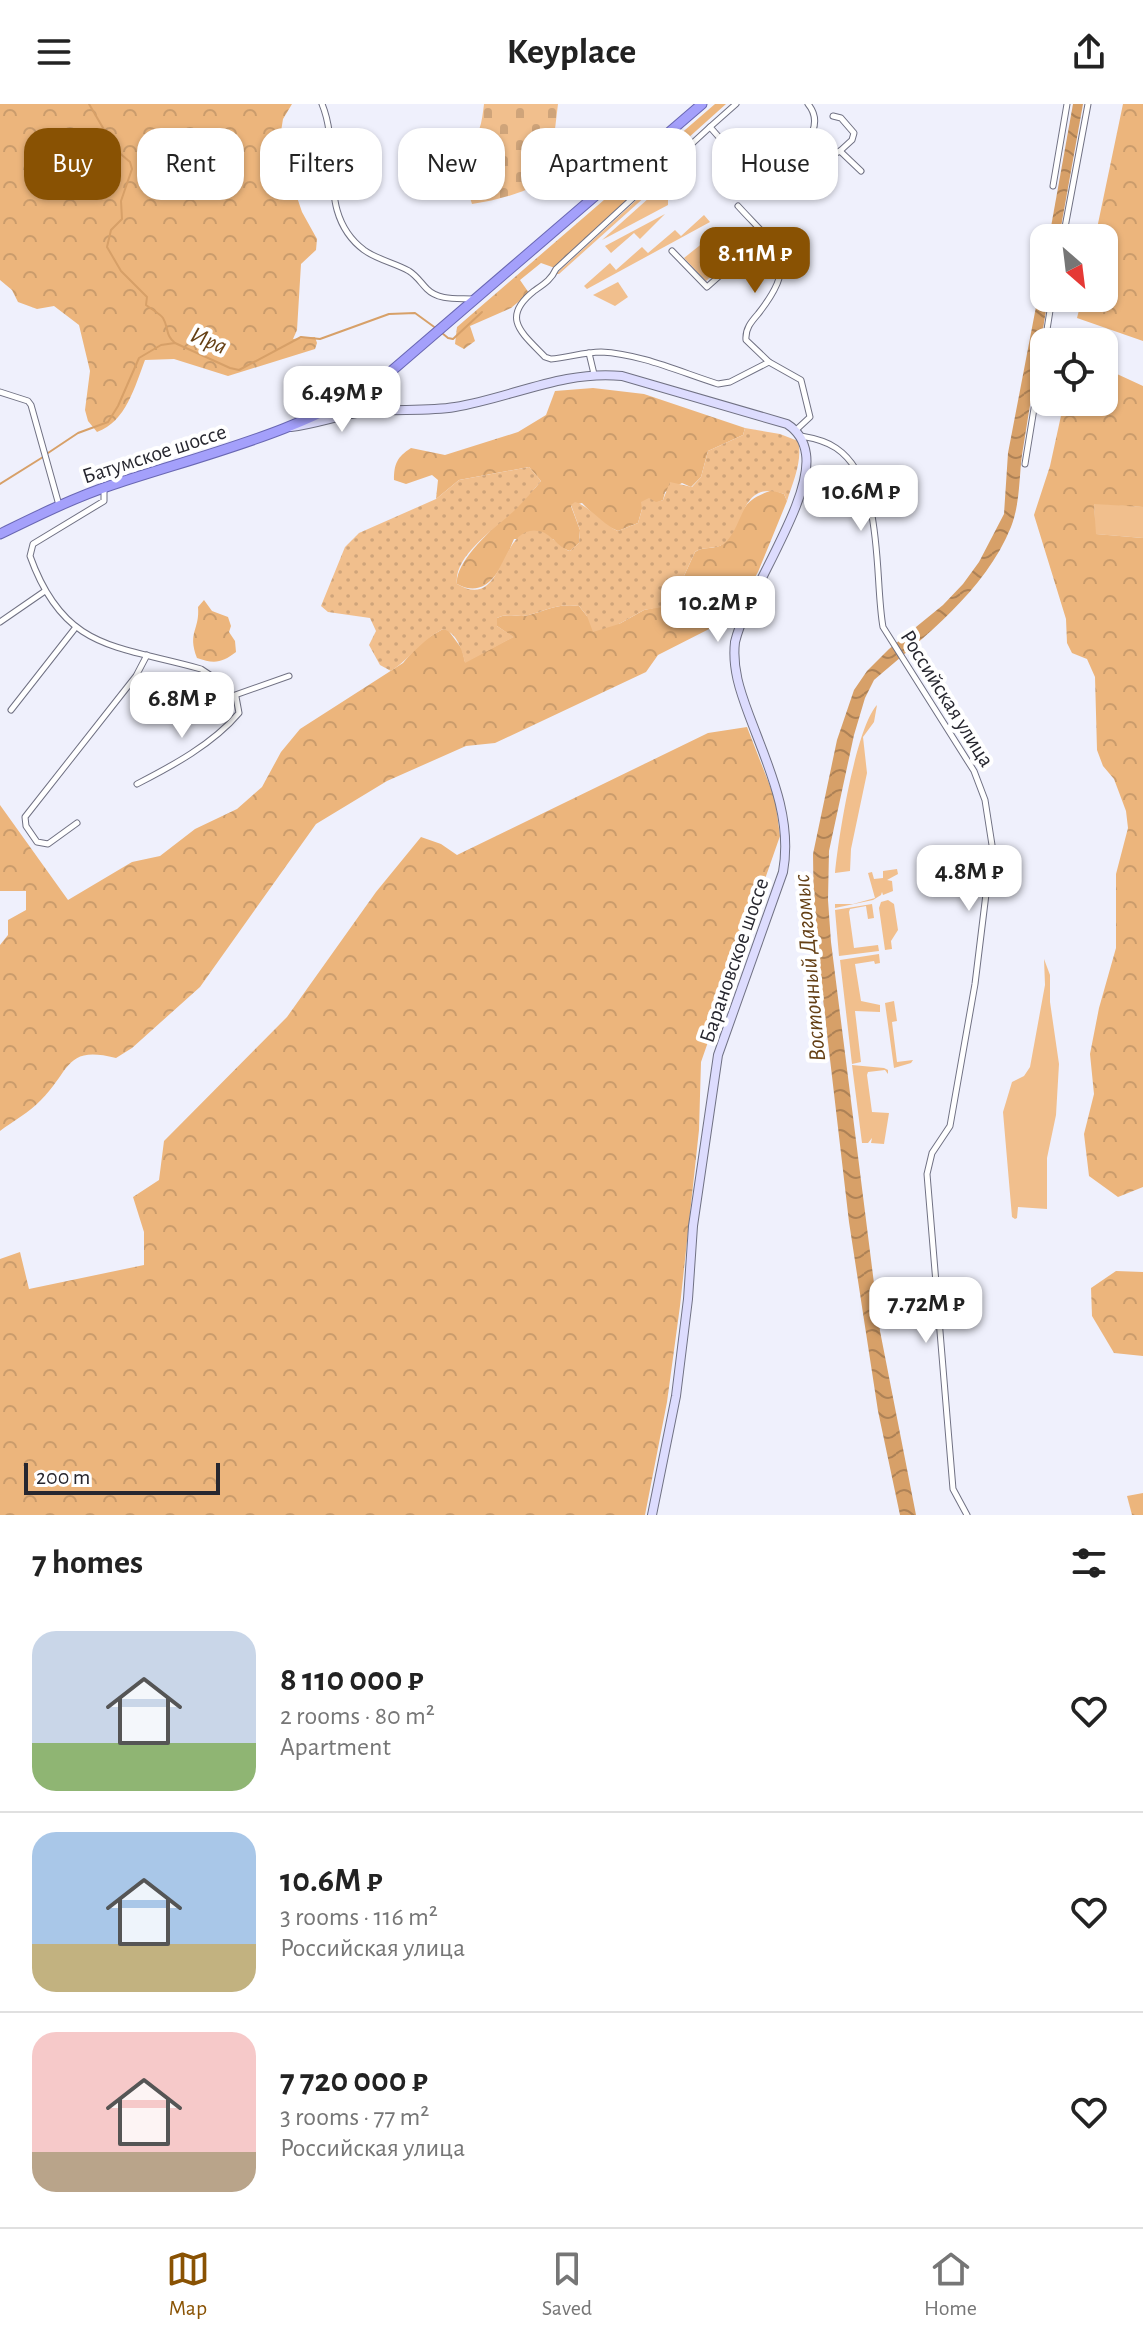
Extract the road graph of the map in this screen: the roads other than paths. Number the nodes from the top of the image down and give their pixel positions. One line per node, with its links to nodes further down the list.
1 (322, 104): 17 (street)
2 (702, 104): 17 (highway, Батумское шоссе)
3 (736, 104): 9 (street)
4 (818, 104): 7 (street)
5 (1067, 104): 12 (street)
6 (1088, 104): 14 (street)
7 (810, 107): 9 (street)
8 (833, 116): 10 (street)
9 (710, 127): 18 (street)
10 (840, 151): 11 (street)
11 (861, 171)
12 (1053, 186)
13 (738, 206): 19 (street)
14 (1066, 224)
15 (672, 251): 16 (street)
16 (739, 254)
17 (475, 299): 20 (highway, Батумское шоссе)
18 (589, 353): 19 (street); 21 (street)
19 (769, 362): 27 (street)
20 (388, 374): 22 (highway, Батумское шоссе); 24 (main road)
21 (594, 374): 24 (main road, Российская улица); 27 (main road, Российская улица)
22 (364, 391): 24 (main road); 26 (highway, Батумское шоссе)
23 (0, 392): 30 (street, Батумское шоссе)
24 (398, 409): 26 (main road, Российская улица)
25 (1033, 416): 28 (street)
26 (283, 428): 29 (highway, Батумское шоссе)
27 (798, 433): 41 (main road, Барановское шоссе); 42 (street, Российская улица)
28 (1025, 464)
29 (104, 488): 30 (highway, Батумское шоссе); 32 (street)
30 (59, 505): 31 (highway, Батумское шоссе)
31 (0, 534)
32 (45, 591): 33 (street); 34 (street)
33 (0, 622)
34 (76, 627): 35 (street); 38 (street)
35 (147, 655): 37 (street); 40 (street)
36 (289, 676): 37 (street)
37 (236, 697): 39 (street)
38 (11, 710)
39 (137, 784)
40 (77, 823)
41 (652, 1515)
42 (967, 1515)

